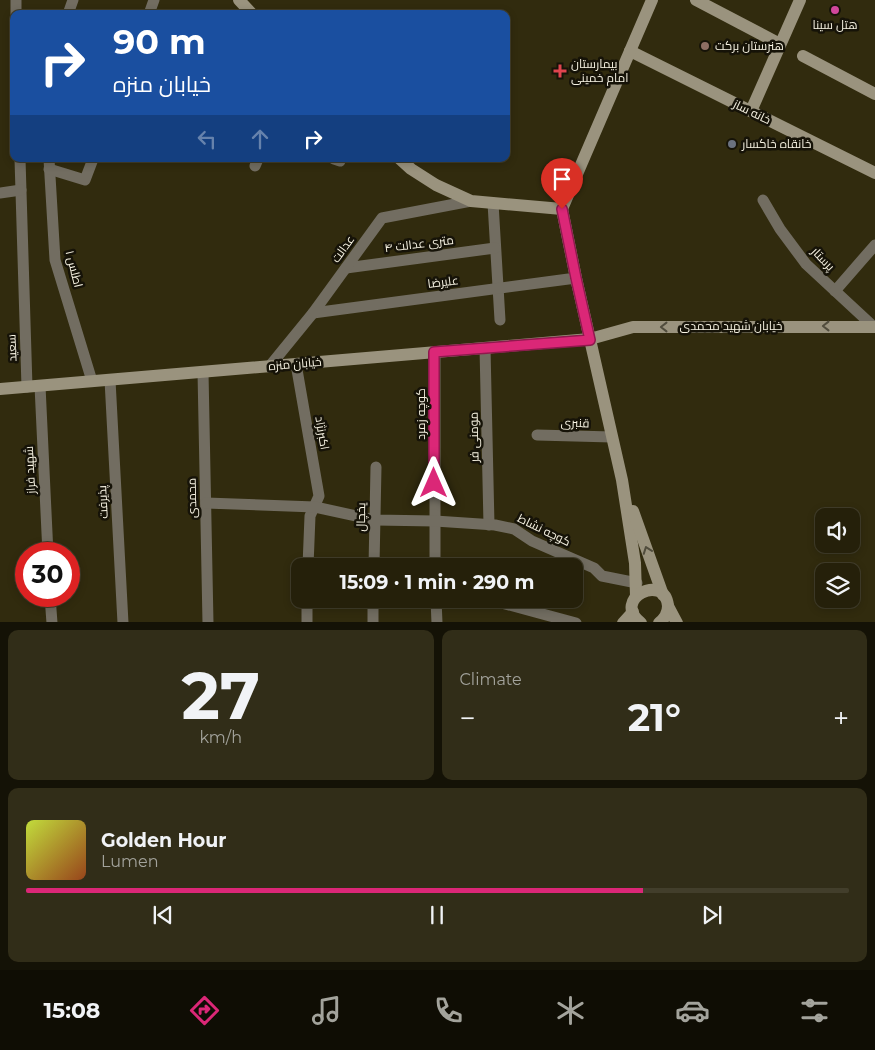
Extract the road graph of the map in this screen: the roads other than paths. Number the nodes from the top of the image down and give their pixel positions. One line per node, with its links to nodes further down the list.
1 (240, 0): 5 (street)
2 (652, 0): 7 (street)
3 (696, 0): 6 (street)
4 (800, 0): 6 (street)
5 (249, 10)
6 (780, 44): 10 (street)
7 (630, 51): 10 (street, خانه ساز); 21 (street)
8 (803, 56): 9 (street)
9 (875, 94)
10 (751, 112): 15 (street, خانه ساز)
11 (20, 162): 16 (street, سعید)
12 (92, 162): 14 (street)
13 (403, 162): 19 (street)
14 (49, 164): 38 (street, اطلس ۱)
15 (875, 173)
16 (21, 190): 17 (street); 39 (street, سعید)
17 (0, 193)
18 (764, 200): 27 (street, پرستار)
19 (471, 201): 20 (street); 24 (street, عدالت)
20 (493, 203): 21 (street); 23 (street)
21 (562, 209): 25 (street)
22 (875, 245): 27 (street)
23 (496, 248): 24 (street, ۴ متری عدالت); 26 (street)
24 (346, 268): 28 (street, عدالت)
25 (576, 278): 26 (street, علیرضا); 31 (street)
26 (497, 289): 28 (street, علیرضا); 29 (street)
27 (835, 290): 30 (street, پرستار)
28 (313, 313): 35 (street, عدالت)
29 (500, 320)
30 (874, 327): 31 (street, خیابان شهید محمدی, one-way to 31)
31 (590, 340): 32 (street, خیابان منزه); 42 (street)
32 (485, 348): 33 (street, خیابان منزه); 49 (street, مومنی فر)
33 (434, 352): 34 (street, خیابان منزه); 48 (street, کوچه زمرد)
34 (296, 364): 35 (street, خیابان منزه); 46 (street, اکبرنژاد)
35 (269, 366): 36 (street, خیابان منزه)
36 (203, 372): 37 (street, خیابان منزه); 45 (street, محمدی)
37 (110, 380): 38 (street, خیابان منزه); 63 (street, پذیرفت)
38 (92, 381): 39 (street, خیابان منزه)
39 (34, 386): 40 (street, خیابان منزه); 50 (street, شهید فراز)
40 (0, 389)
41 (537, 435): 42 (street, قنبری)
42 (612, 437): 44 (street)
43 (376, 468): 47 (street, یخچال)
44 (622, 480): 54 (street); 55 (street, one-way to 44)
45 (206, 503): 46 (street, کوچه نشاط); 64 (street, محمدی)
46 (315, 506): 47 (street, کوچه نشاط); 51 (street, اکبرنژاد)
47 (375, 520): 48 (street, کوچه نشاط); 52 (street, یخچال)
48 (434, 521): 49 (street, کوچه نشاط); 53 (street, کوچه زمرد)
49 (489, 524): 54 (street, کوچه نشاط)
50 (47, 542)
51 (308, 558)
52 (374, 558)
53 (435, 558)
54 (637, 589): 55 (street); 61 (street)
55 (666, 601): 70 (street); 71 (street)
56 (51, 607): 62 (street)
57 (307, 608): 65 (street)
58 (373, 608): 66 (street)
59 (436, 608): 67 (street)
60 (522, 608): 68 (street)
61 (638, 620): 69 (street)
62 (52, 622)
63 (123, 622)
64 (208, 622)
65 (307, 622)
66 (373, 622)
67 (437, 622)
68 (576, 622)
69 (623, 622)
70 (659, 622)
71 (677, 622)

